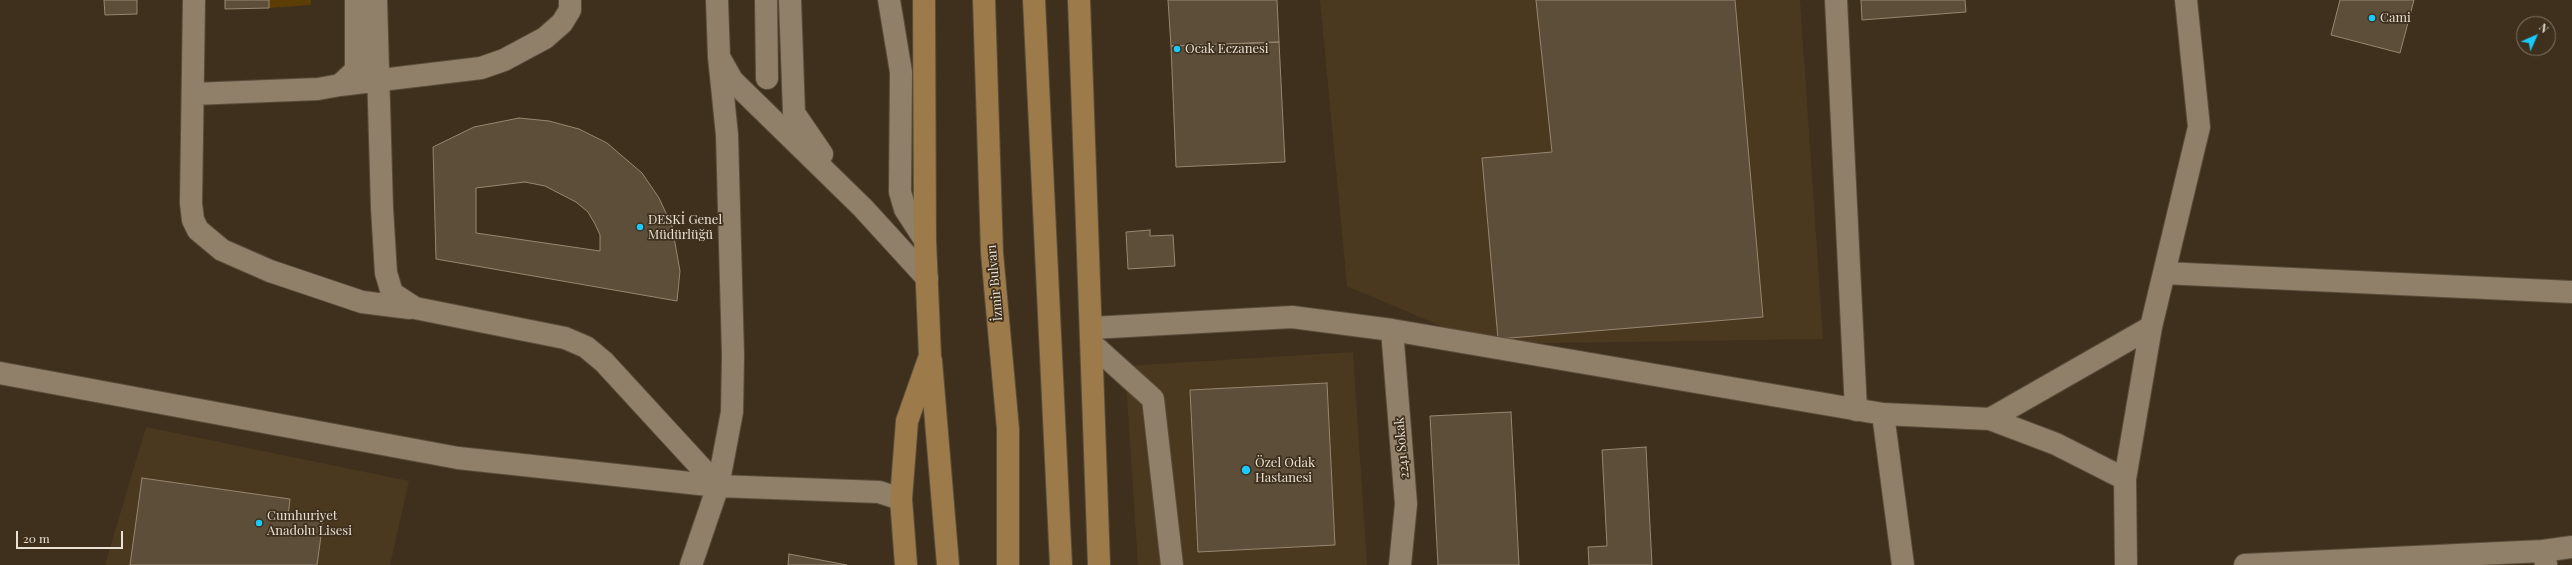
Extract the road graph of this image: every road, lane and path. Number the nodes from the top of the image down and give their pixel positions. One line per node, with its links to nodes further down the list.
1 (194, 0): 19 (street)
2 (356, 0): 18 (street)
3 (376, 0): 17 (street)
4 (570, 0): 17 (street)
5 (717, 0): 15 (street)
6 (766, 0): 16 (street)
7 (790, 0): 22 (street)
8 (889, 0): 23 (street)
9 (924, 0): 23 (main road)
10 (984, 0): 44 (main road, İzmir Bulvarı)
11 (1034, 0): 45 (main road)
12 (1079, 0): 30 (main road)
13 (1836, 0): 33 (street)
14 (2186, 0): 24 (street)
15 (719, 57): 20 (street); 21 (street)
16 (767, 78)
17 (378, 81): 18 (street); 27 (street)
18 (340, 85): 19 (street)
19 (193, 94): 27 (street)
20 (762, 111): 21 (street); 22 (street)
21 (726, 134): 37 (street)
22 (863, 208): 25 (street)
23 (925, 240): 25 (main road)
24 (2164, 273): 26 (street); 28 (street)
25 (927, 278): 31 (main road)
26 (2572, 292)
27 (415, 308): 37 (street)
28 (2151, 327): 35 (street); 36 (street)
29 (1392, 330): 30 (street); 33 (street); 48 (street, 2241 Sokak)
30 (1091, 336): 46 (main road); 47 (street)
31 (930, 356): 38 (main road); 43 (main road)
32 (0, 373): 37 (street)
33 (1856, 410): 34 (street)
34 (1883, 414): 35 (street); 49 (street)
35 (1990, 419): 36 (street)
36 (2125, 479): 50 (street)
37 (718, 486): 38 (street); 41 (street)
38 (901, 499): 42 (main road)
39 (2572, 547): 40 (street)
40 (2545, 558): 51 (street)
41 (691, 565)
42 (906, 565)
43 (948, 565)
44 (1008, 565)
45 (1061, 565)
46 (1098, 565)
47 (1172, 565)
48 (1400, 565)
49 (1903, 565)
50 (2126, 565)
51 (2246, 565)

